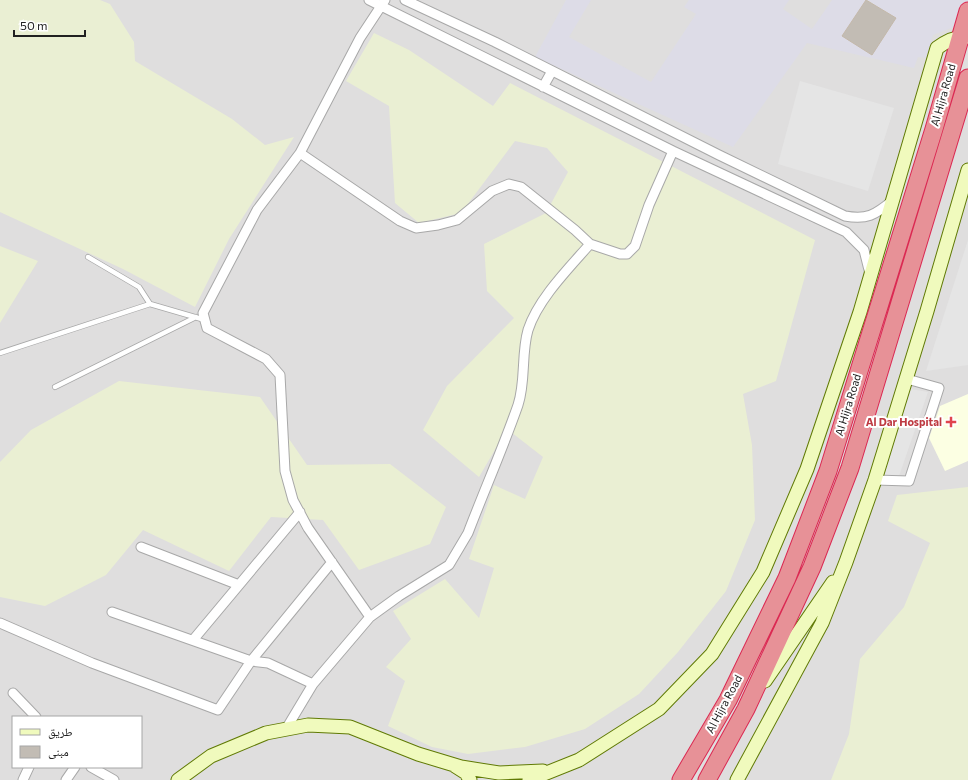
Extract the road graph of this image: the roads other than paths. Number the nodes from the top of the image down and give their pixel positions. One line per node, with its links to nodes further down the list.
1 (369, 0): 3 (street)
2 (405, 0): 6 (street)
3 (384, 4): 8 (street); 10 (street)
4 (968, 11): 51 (highway, Al Hijra Road)
5 (968, 38): 14 (main road)
6 (552, 71): 8 (street); 11 (street)
7 (968, 78): 36 (highway, Al Hijra Road)
8 (543, 87): 9 (street)
9 (673, 151): 12 (street); 15 (street)
10 (300, 153): 15 (street); 19 (street)
11 (719, 155): 12 (street); 14 (street)
12 (712, 169): 17 (street)
13 (968, 170): 21 (main road)
14 (892, 201): 17 (main road)
15 (590, 244): 30 (street)
16 (88, 257): 18 (lane)
17 (870, 275): 43 (main road)
18 (150, 304): 19 (lane); 20 (lane)
19 (201, 318): 22 (lane); 24 (street)
20 (0, 353)
21 (906, 379): 23 (main road); 23 (street)
22 (55, 387)
23 (876, 480): 27 (main road)
24 (300, 512): 26 (street); 28 (street)
25 (141, 547): 28 (street)
26 (332, 562): 30 (street); 33 (street)
27 (846, 562): 36 (main road); 52 (main road)
28 (239, 585): 32 (street)
29 (112, 612): 32 (street)
30 (370, 617): 34 (street)
31 (0, 623): 33 (street)
32 (194, 640): 33 (street)
33 (251, 660): 34 (street)
34 (312, 684): 38 (street)
35 (13, 693): 37 (street)
36 (746, 709): 44 (highway, Al Hijra Road)
37 (35, 716)
38 (286, 729): 39 (main road); 48 (main road)
39 (455, 765): 43 (main road); 49 (main road)
40 (29, 768): 45 (street)
41 (74, 768): 46 (street)
42 (93, 768): 47 (street)
43 (550, 771): 50 (main road)
44 (708, 779)
45 (23, 780)
46 (66, 780)
47 (113, 780)
48 (178, 780)
49 (470, 780)
50 (529, 780)
51 (681, 780)
52 (737, 780)

